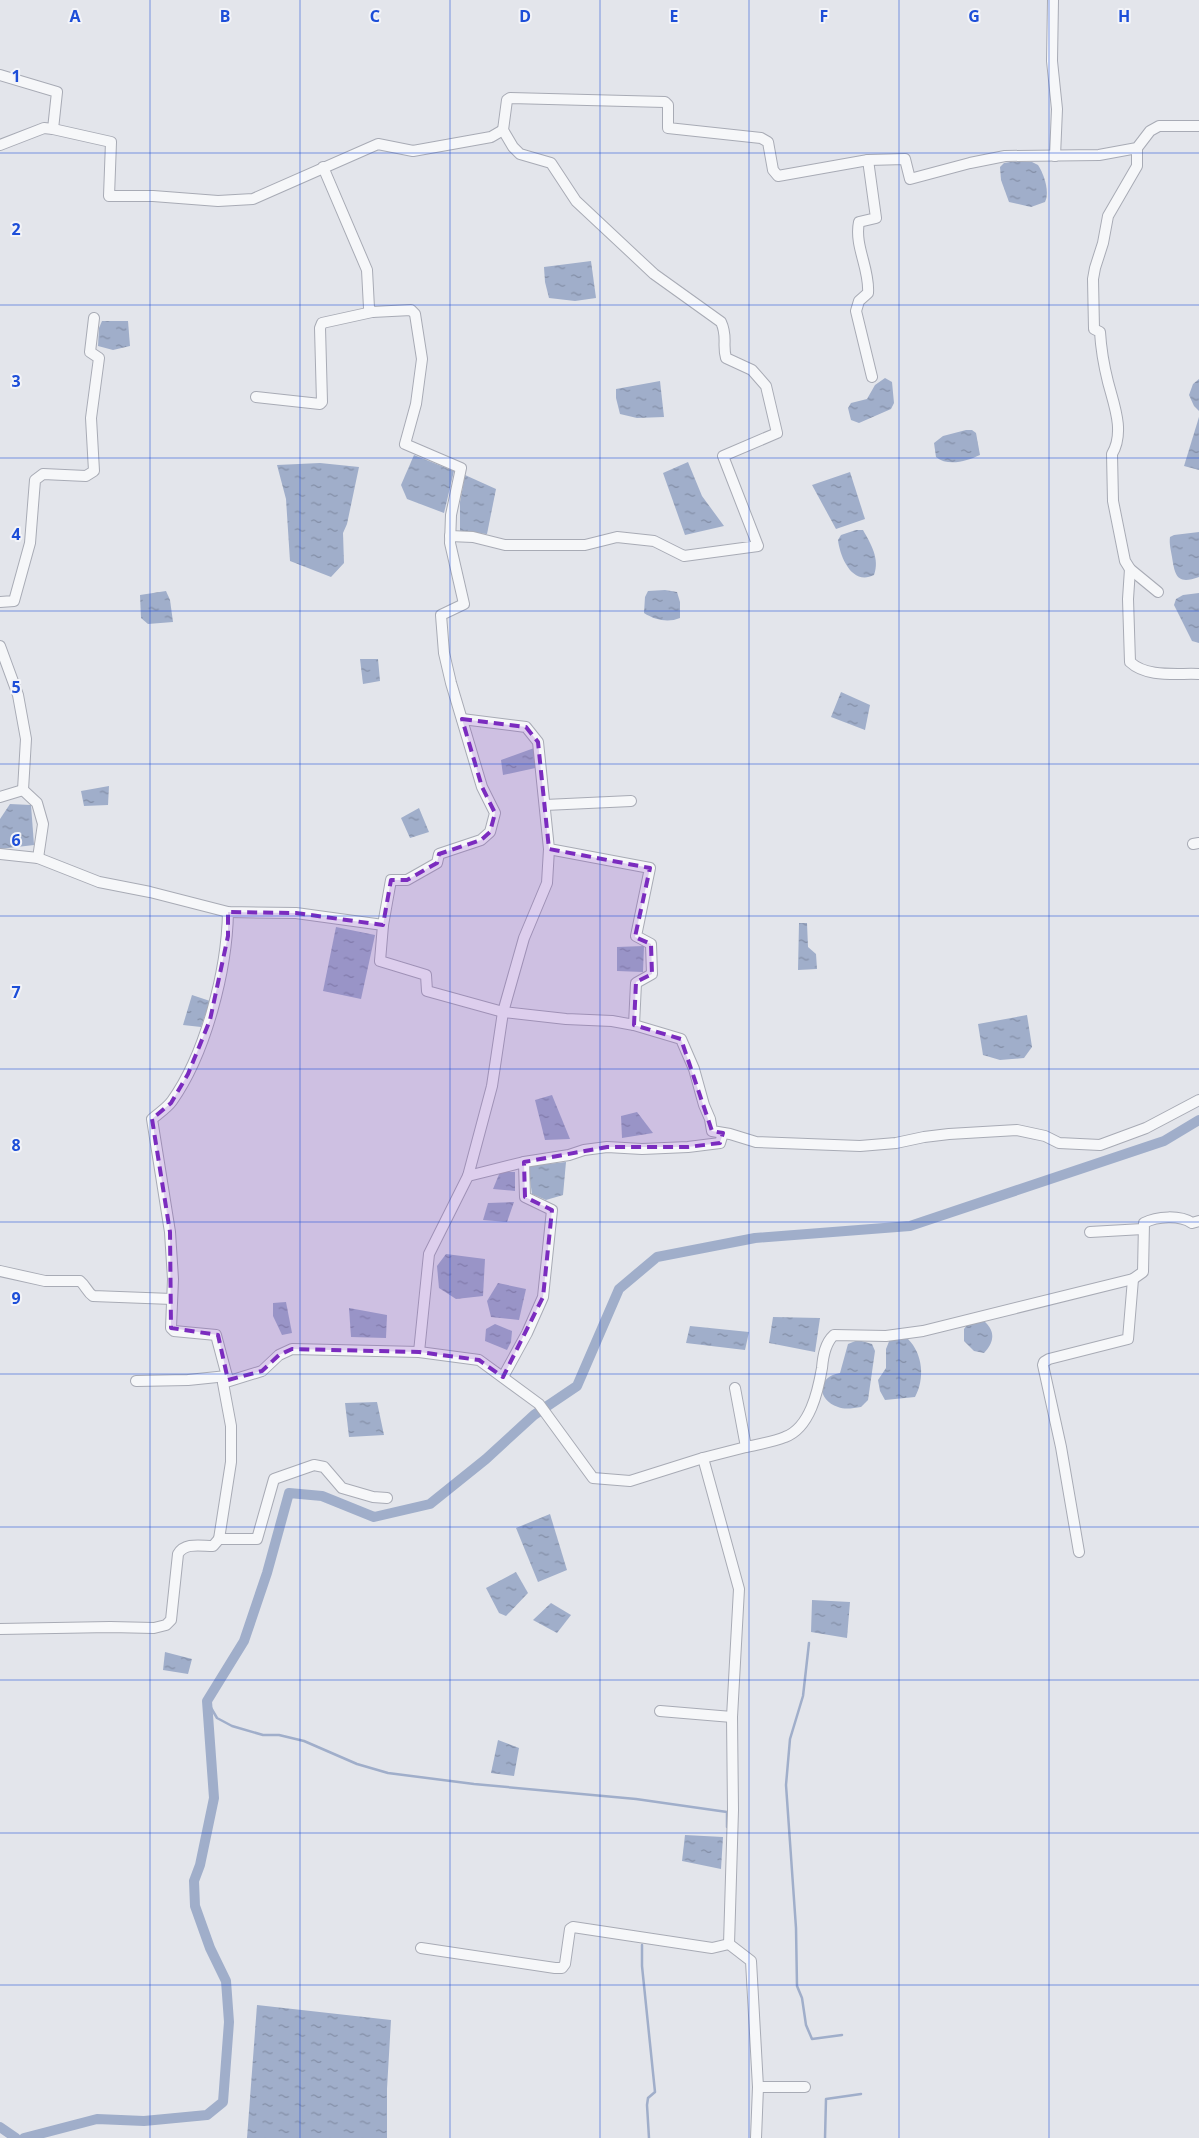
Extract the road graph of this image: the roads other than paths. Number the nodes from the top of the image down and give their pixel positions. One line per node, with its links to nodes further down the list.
1 (1053, 0): 8 (street)
2 (0, 75): 4 (street)
3 (1199, 126): 7 (street)
4 (53, 129): 6 (street); 10 (street)
5 (503, 130): 9 (street); 10 (street); 15 (street)
6 (0, 145)
7 (1137, 148): 8 (street); 16 (street)
8 (1055, 156): 9 (street)
9 (868, 160): 13 (street)
10 (323, 167): 11 (street)
11 (372, 312): 14 (street); 15 (street)
12 (94, 318): 18 (street)
13 (872, 377)
14 (256, 397)
15 (450, 536): 21 (street)
16 (1130, 569): 17 (street); 20 (street)
17 (1158, 592)
18 (0, 602)
19 (0, 646): 22 (street)
20 (1199, 674)
21 (462, 720): 25 (street); 30 (street)
22 (23, 790): 23 (street); 28 (street)
23 (0, 798)
24 (631, 801): 25 (street)
25 (545, 805): 26 (street)
26 (549, 850): 31 (street); 32 (street)
27 (0, 854): 28 (street)
28 (38, 858): 29 (street)
29 (228, 912): 30 (street); 42 (street)
30 (384, 925): 31 (street)
31 (503, 1012): 32 (street); 36 (street)
32 (634, 1025): 34 (street)
33 (1199, 1100): 34 (street)
34 (724, 1133): 35 (street)
35 (524, 1162): 36 (street); 44 (street)
36 (468, 1176): 43 (street)
37 (1199, 1221): 38 (street)
38 (1143, 1229): 39 (street); 41 (street)
39 (1090, 1232)
40 (0, 1271): 42 (street)
41 (1133, 1279): 48 (street); 52 (street)
42 (172, 1299): 45 (street)
43 (420, 1352): 44 (street); 45 (street)
44 (503, 1377): 49 (street)
45 (228, 1378): 46 (street); 51 (street)
46 (136, 1380)
47 (735, 1388): 48 (street)
48 (746, 1447): 49 (street)
49 (703, 1458): 55 (street)
50 (387, 1498): 51 (street)
51 (219, 1539): 53 (street)
52 (1079, 1552)
53 (0, 1629)
54 (660, 1711): 55 (street)
55 (732, 1716): 56 (street)
56 (729, 1944): 57 (street); 58 (street)
57 (421, 1948)
58 (758, 2087): 59 (street); 60 (street)
59 (805, 2087)
60 (756, 2138)

